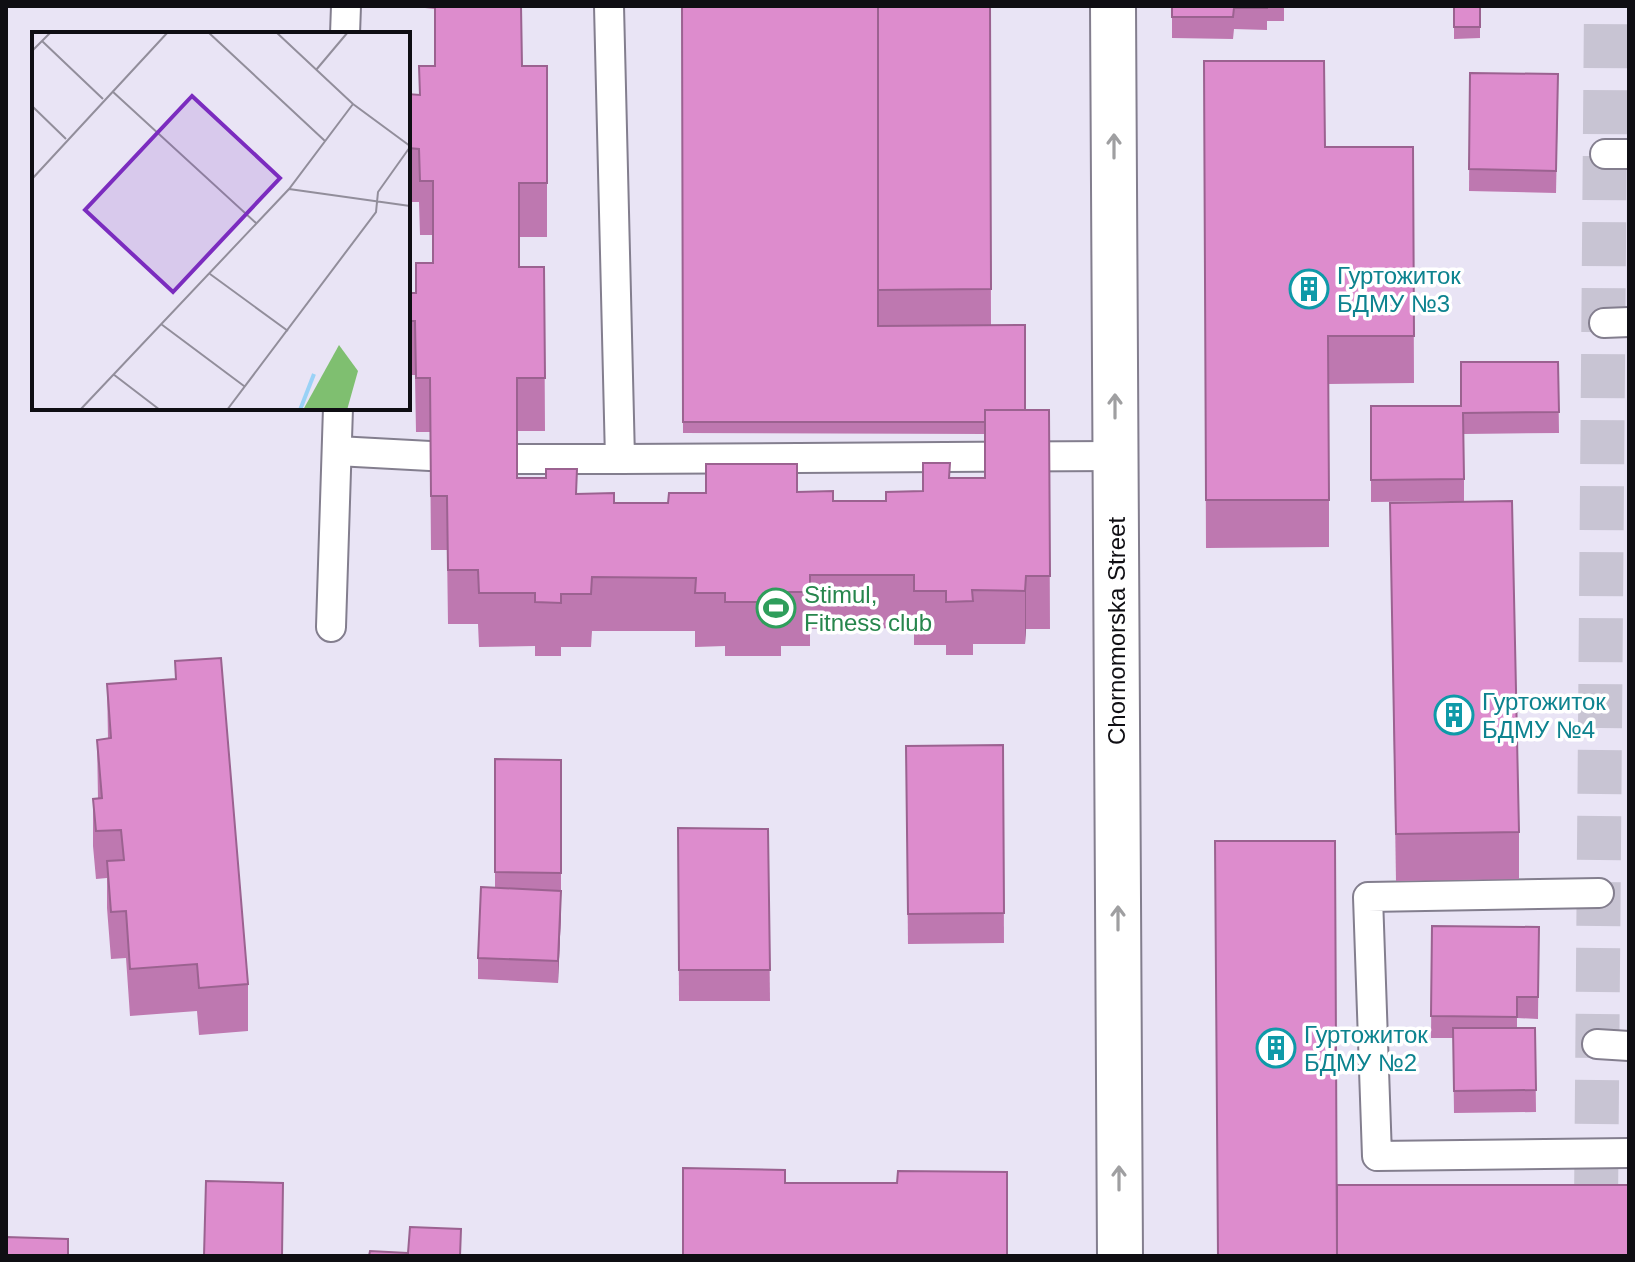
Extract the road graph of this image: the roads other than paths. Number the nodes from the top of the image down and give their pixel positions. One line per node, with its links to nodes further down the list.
1 (346, 6): 4 (lane)
2 (609, 6): 10 (lane)
3 (1113, 6): 8 (street, Chornomorska Street, one-way to 3)
4 (345, 32)
5 (338, 410): 6 (lane)
6 (337, 451): 7 (lane); 11 (lane)
7 (430, 456)
8 (1115, 456): 10 (lane); 16 (street, Chornomorska Street, one-way to 8)
9 (517, 459): 10 (lane)
10 (620, 459)
11 (331, 627)
12 (1599, 893): 15 (lane)
13 (1597, 1044): 14 (lane)
14 (1629, 1046)
15 (1629, 1153)
16 (1120, 1256)

